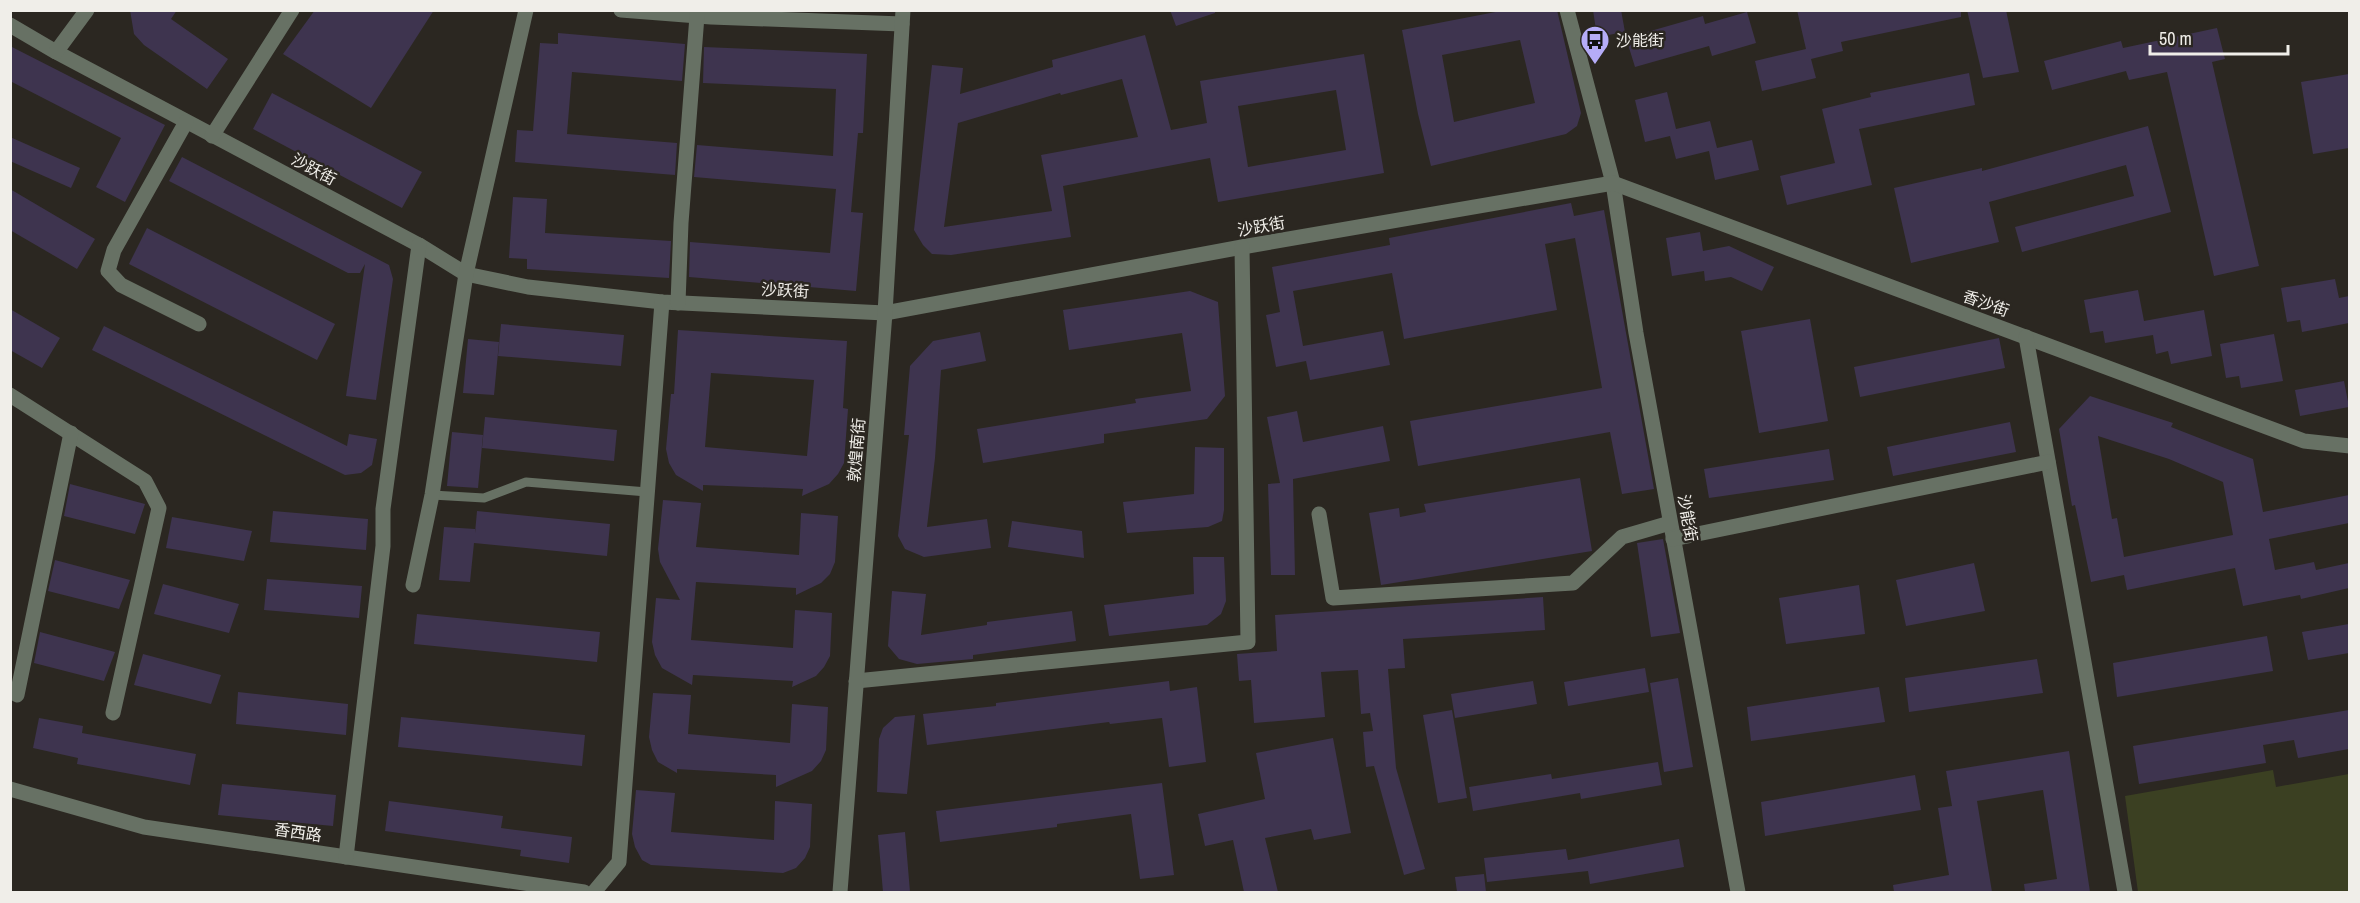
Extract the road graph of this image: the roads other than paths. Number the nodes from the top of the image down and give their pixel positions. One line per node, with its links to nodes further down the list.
1 (87, 10): 9 (street)
2 (292, 10): 11 (street)
3 (526, 10): 15 (street)
4 (621, 10): 6 (street)
5 (1567, 10): 12 (street, 沙能街)
6 (706, 14): 7 (street); 17 (street)
7 (903, 17): 18 (street, 敦煌南街)
8 (10, 25): 9 (street, 沙跃街)
9 (56, 52): 10 (street, 沙跃街)
10 (186, 122): 11 (street, 沙跃街); 19 (street)
11 (212, 136): 13 (street, 沙跃街)
12 (1613, 183): 14 (street, 沙跃街); 20 (street, 香沙街); 28 (street, 沙能街)
13 (419, 245): 15 (street, 沙跃街); 35 (street)
14 (1242, 247): 18 (street, 沙跃街); 31 (street)
15 (466, 274): 16 (street, 沙跃街); 26 (street)
16 (662, 302): 17 (street, 沙跃街); 25 (street)
17 (678, 303): 18 (street, 沙跃街)
18 (885, 313): 31 (street, 敦煌南街)
19 (199, 324)
20 (2026, 337): 23 (street, 香沙街); 24 (street)
21 (10, 395): 22 (street)
22 (71, 433): 32 (street); 33 (street)
23 (2349, 446)
24 (2048, 462): 29 (street); 40 (street)
25 (647, 492): 26 (lane); 37 (street)
26 (432, 495): 30 (street)
27 (1318, 514): 28 (street)
28 (1670, 523): 29 (street, 沙能街)
29 (1673, 539): 39 (street, 沙能街)
30 (413, 585)
31 (856, 681): 38 (street, 敦煌南街)
32 (17, 695)
33 (113, 713)
34 (10, 789): 35 (street, 香西路)
35 (346, 857): 36 (street, 香西路)
36 (584, 892)
37 (594, 892)
38 (840, 892)
39 (1738, 892)
40 (2125, 892)

